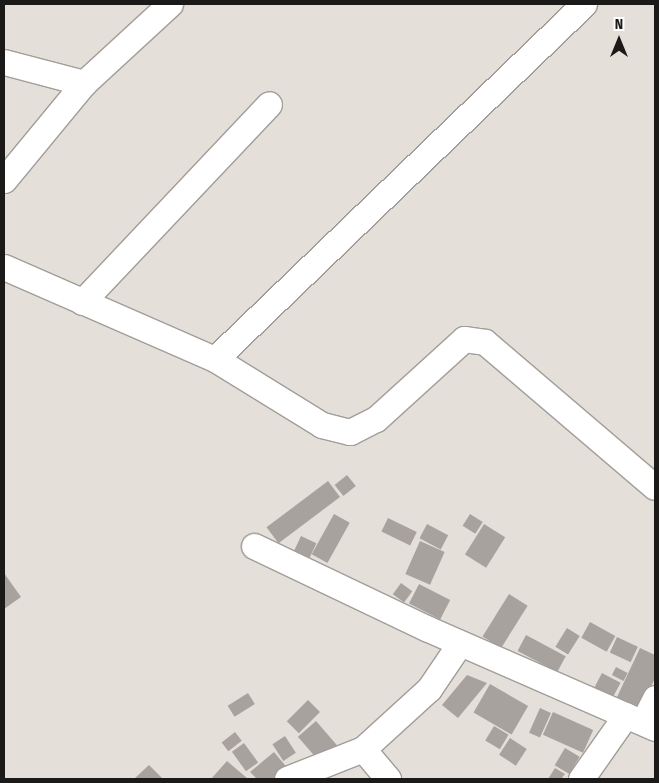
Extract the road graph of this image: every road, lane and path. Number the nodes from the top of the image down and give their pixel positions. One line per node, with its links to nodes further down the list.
1 (170, 4): 4 (street)
2 (584, 4): 9 (street)
3 (4, 62): 4 (street)
4 (84, 83): 6 (street)
5 (269, 104): 8 (street)
6 (4, 180)
7 (4, 267): 8 (street)
8 (82, 302): 9 (street)
9 (215, 359): 10 (street)
10 (655, 488)
11 (254, 546): 12 (street)
12 (460, 643): 14 (street); 15 (street)
13 (655, 698): 14 (street)
14 (641, 722): 18 (street)
15 (363, 749): 16 (street); 17 (street)
16 (288, 779)
17 (388, 779)
18 (581, 779)

